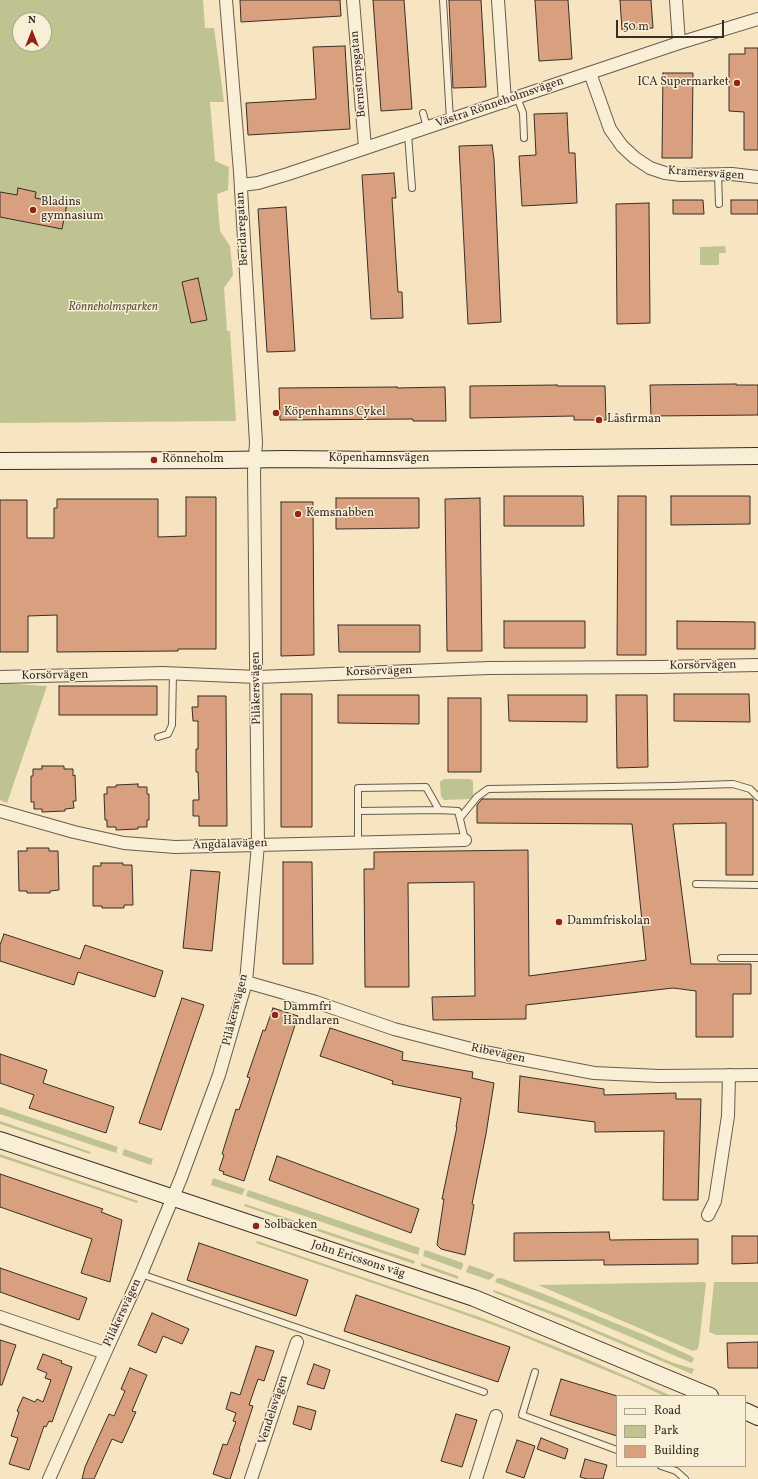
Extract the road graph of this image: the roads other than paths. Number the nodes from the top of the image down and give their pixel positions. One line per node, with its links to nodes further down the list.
1 (226, 0): 19 (street, Beridaregatan)
2 (354, 0): 16 (street, Bernstorpsgatan)
3 (443, 0): 12 (lane)
4 (498, 0): 10 (street)
5 (676, 0): 7 (street)
6 (758, 20): 7 (street, Västra Rönneholmsvägen)
7 (679, 43): 8 (street, Västra Rönneholmsvägen)
8 (590, 73): 9 (street, Västra Rönneholmsvägen); 17 (street, Kramersvägen)
9 (517, 97): 10 (street, Västra Rönneholmsvägen); 15 (lane)
10 (505, 102): 12 (street, Västra Rönneholmsvägen)
11 (423, 113): 13 (lane)
12 (450, 120): 13 (street, Västra Rönneholmsvägen)
13 (427, 128): 14 (street, Västra Rönneholmsvägen)
14 (408, 134): 16 (street, Västra Rönneholmsvägen); 20 (lane)
15 (524, 138)
16 (365, 148): 19 (street, Västra Rönneholmsvägen)
17 (718, 174): 18 (street, Kramersvägen); 21 (lane)
18 (758, 177)
19 (241, 185): 23 (street, Beridaregatan)
20 (412, 188)
21 (719, 204)
22 (758, 456): 23 (street, Köpenhamnsvägen)
23 (255, 459): 24 (street, Köpenhamnsvägen); 28 (street, Pilåkersvägen)
24 (0, 461)
25 (758, 665): 28 (street, Korsörvägen)
26 (173, 673): 27 (street, Korsörvägen); 28 (street, Korsörvägen); 29 (lane)
27 (0, 677)
28 (257, 677): 37 (street, Pilåkersvägen)
29 (158, 737)
30 (758, 797): 34 (lane)
31 (439, 810): 33 (lane); 33 (lane); 34 (lane)
32 (0, 811): 37 (street, Ängdalavägen)
33 (358, 811): 36 (lane)
34 (460, 818): 35 (lane)
35 (465, 840): 36 (street, Ängdalavägen)
36 (358, 842): 37 (street, Ängdalavägen)
37 (258, 844): 42 (street, Pilåkersvägen)
38 (696, 884): 39 (lane)
39 (758, 885)
40 (721, 958): 41 (lane)
41 (758, 958)
42 (246, 982): 43 (street, Ribevägen); 46 (street, Pilåkersvägen)
43 (729, 1075): 44 (street, Ribevägen); 47 (street)
44 (758, 1075)
45 (0, 1140): 46 (street, John Ericssons väg)
46 (173, 1198): 48 (street, Pilåkersvägen); 54 (street, John Ericssons väg)
47 (708, 1215)
48 (141, 1274): 51 (street, Pilåkersvägen); 53 (lane)
49 (0, 1317): 51 (street)
50 (297, 1342): 61 (street, Vendelsvägen)
51 (105, 1353): 60 (street, Pilåkersvägen)
52 (535, 1372): 58 (lane)
53 (484, 1392)
54 (708, 1395)
55 (746, 1411): 57 (street)
56 (496, 1416): 62 (street)
57 (758, 1417)
58 (616, 1450)
59 (664, 1467): 63 (lane)
60 (49, 1479)
61 (251, 1479)
62 (476, 1479)
63 (685, 1479)

